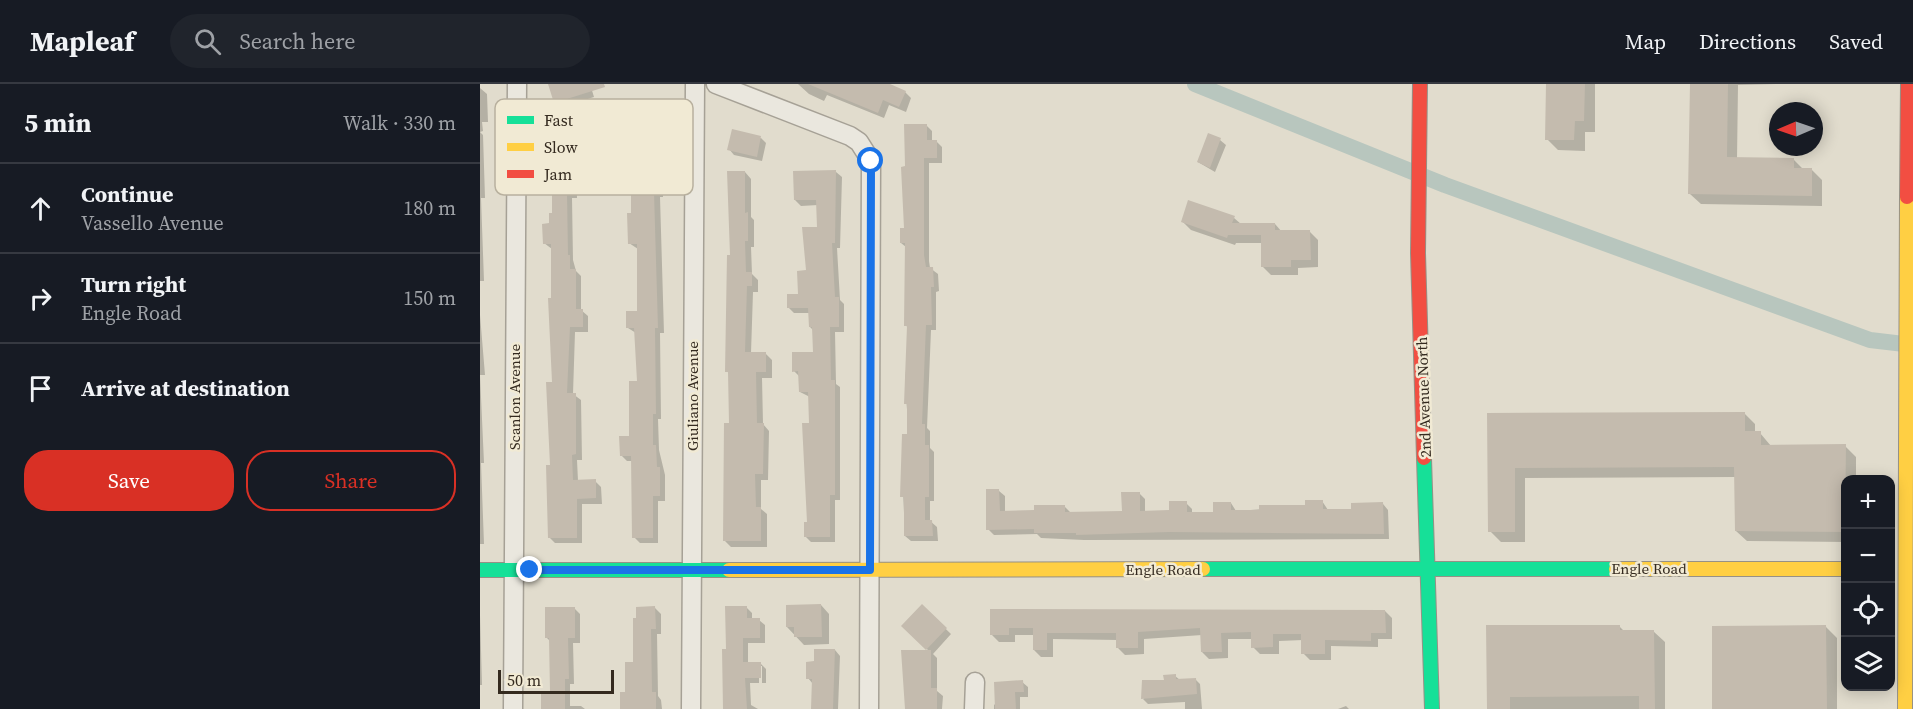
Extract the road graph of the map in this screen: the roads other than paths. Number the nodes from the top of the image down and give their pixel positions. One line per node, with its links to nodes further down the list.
1 (516, 84): 6 (street, Scanlon Avenue)
2 (694, 84): 13 (street, Giuliano Avenue)
3 (716, 84): 14 (street)
4 (1420, 84): 8 (street, 2nd Avenue North)
5 (1908, 84): 10 (street)
6 (516, 99)
7 (516, 195): 12 (street, Scanlon Avenue)
8 (1430, 569): 9 (street, Engle Road); 14 (street, Engle Road); 20 (street, 2nd Avenue North)
9 (1841, 569)
10 (1903, 569): 21 (street)
11 (480, 570): 12 (street, Engle Road)
12 (514, 570): 13 (street, Engle Road); 16 (street, Scanlon Avenue)
13 (692, 570): 14 (street, Engle Road); 17 (street, Giuliano Avenue)
14 (870, 570): 18 (street)
15 (975, 682): 19 (street)
16 (513, 709)
17 (691, 709)
18 (869, 709)
19 (974, 709)
20 (1432, 709)
21 (1905, 709)

